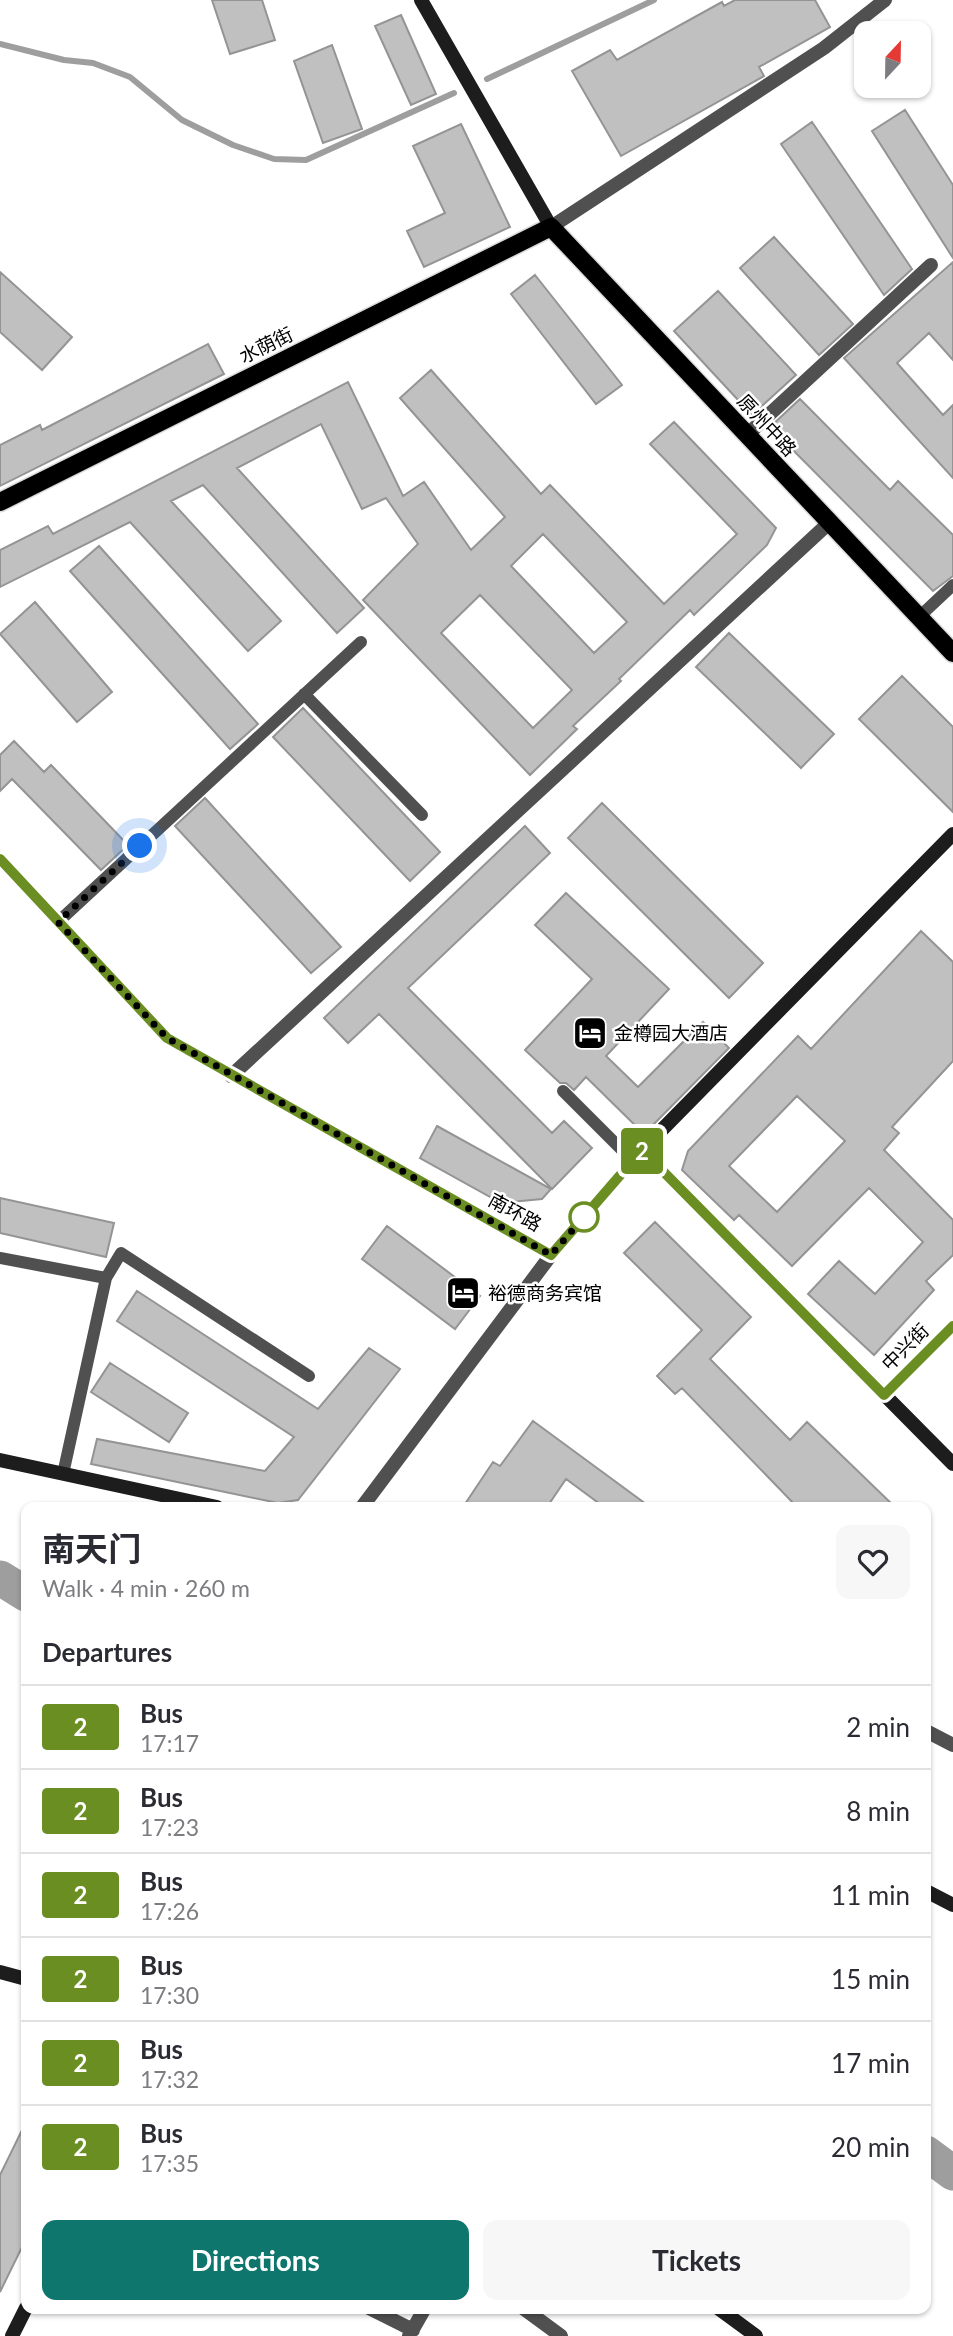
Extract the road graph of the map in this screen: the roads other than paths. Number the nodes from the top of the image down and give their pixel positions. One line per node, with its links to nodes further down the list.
1 (421, 0): 3 (street)
2 (885, 0): 3 (street)
3 (551, 227): 5 (main road, 原州中路); 6 (main road, 水荫街)
4 (931, 265): 5 (street)
5 (747, 435): 7 (main road, 原州中路)
6 (0, 502)
7 (830, 522): 9 (main road, 原州中路); 17 (street)
8 (953, 585): 9 (lane)
9 (919, 617): 11 (main road, 原州中路)
10 (361, 642): 12 (lane)
11 (953, 653)
12 (304, 694): 13 (lane); 16 (lane)
13 (422, 815)
14 (953, 834): 19 (street, 南环路)
15 (0, 859): 16 (street, 南环路)
16 (58, 922): 17 (street, 南环路)
17 (231, 1076): 20 (street, 南环路)
18 (563, 1091): 19 (lane)
19 (638, 1155): 20 (street, 南环路); 25 (street)
20 (551, 1255): 30 (street)
21 (0, 1258): 22 (lane)
22 (106, 1278): 24 (lane); 28 (lane)
23 (953, 1326): 25 (street, 中兴街)
24 (309, 1376)
25 (884, 1395): 27 (street)
26 (0, 1460): 28 (street)
27 (953, 1464)
28 (63, 1474): 29 (street)
29 (194, 1502)
30 (366, 1502)
31 (931, 1734): 32 (street)
32 (953, 1745)
33 (931, 1894): 34 (street)
34 (953, 1905)
35 (0, 1972): 36 (street)
36 (21, 1978)
37 (23, 2314): 43 (street)
38 (379, 2314): 42 (street)
39 (422, 2314): 42 (street)
40 (531, 2314): 44 (street)
41 (726, 2314): 45 (street)
42 (411, 2333)
43 (12, 2336)
44 (561, 2336)
45 (756, 2336)

